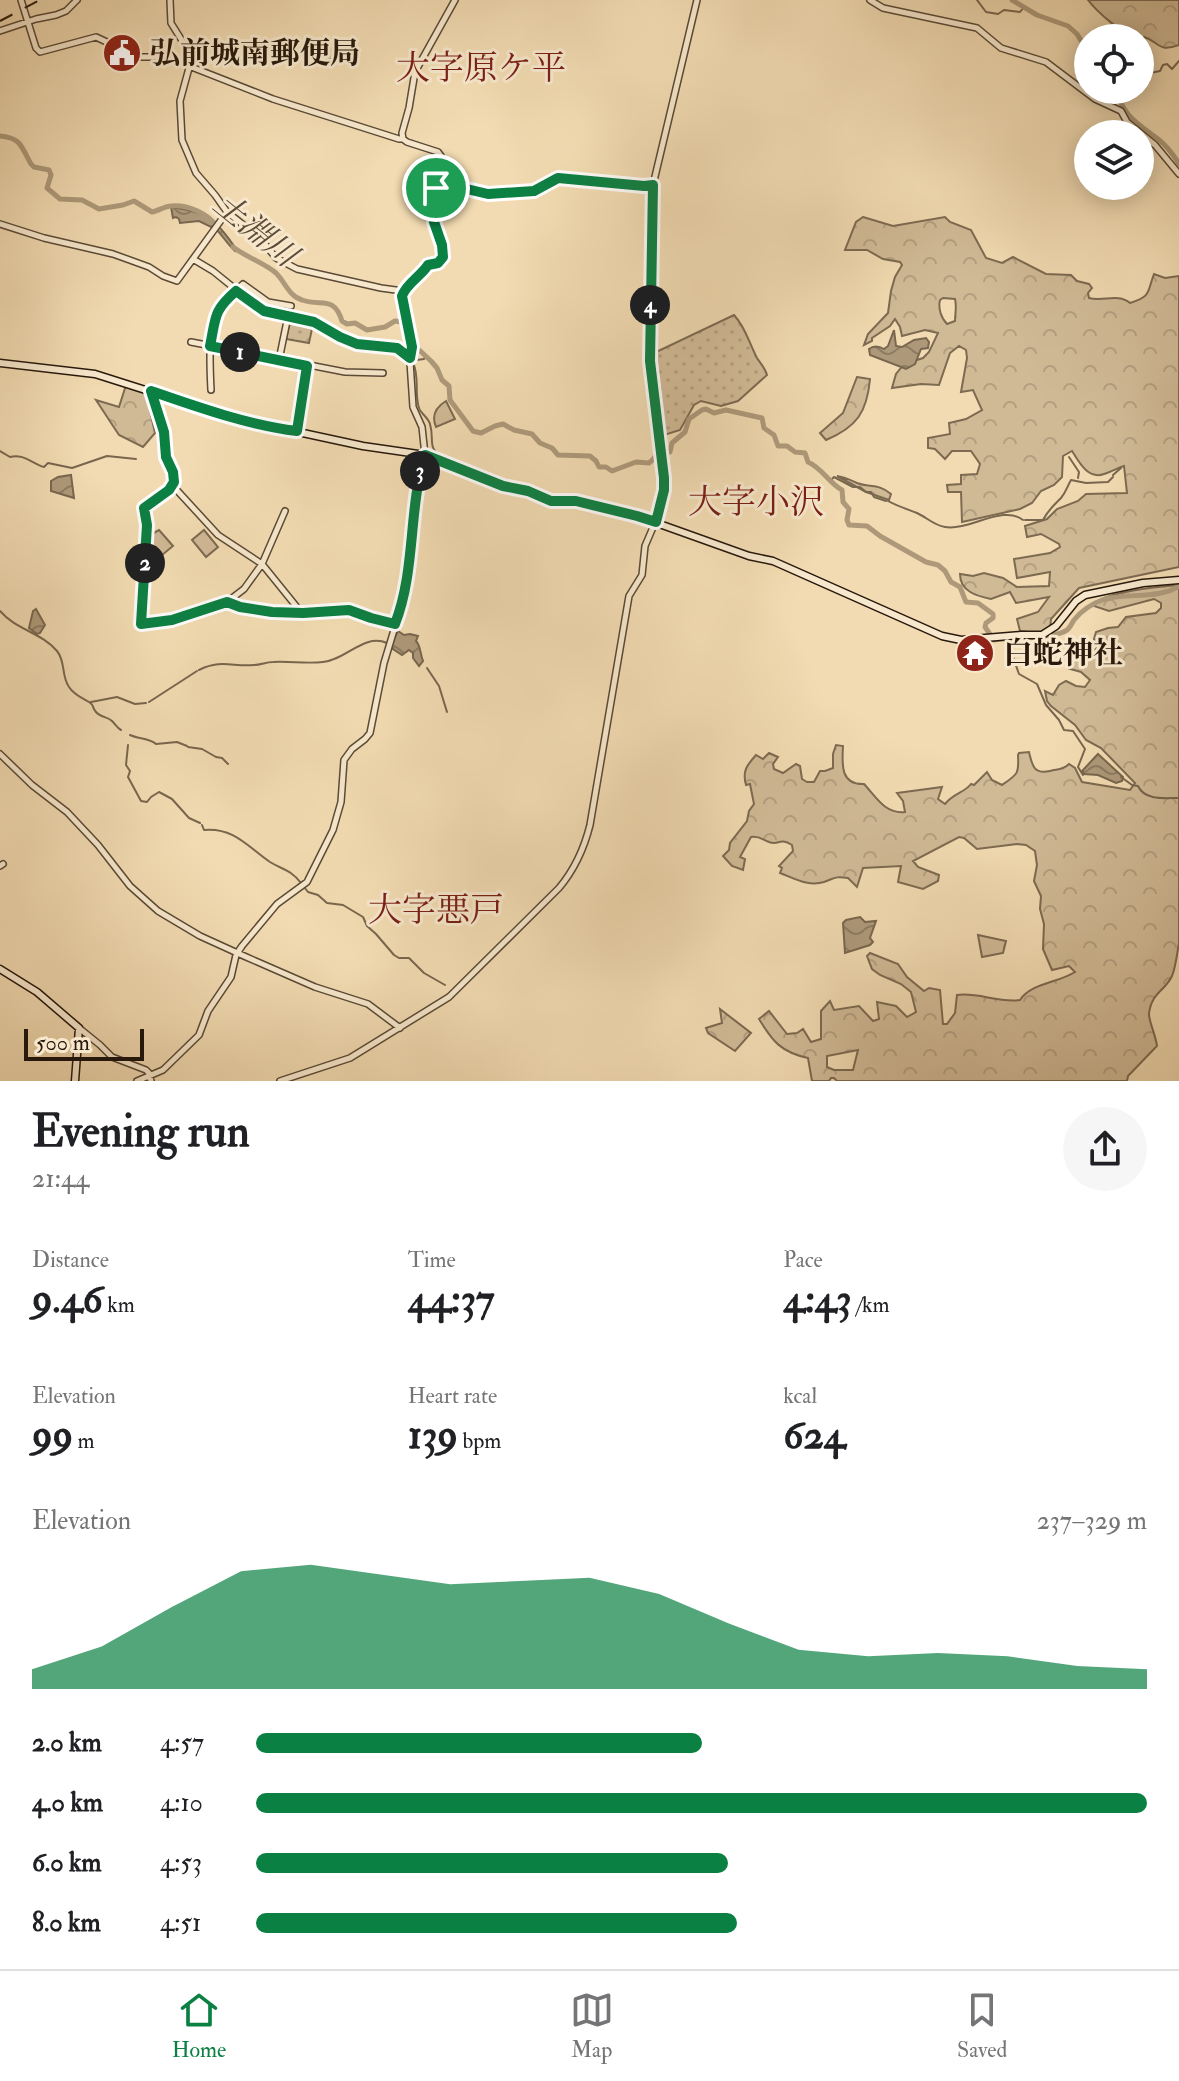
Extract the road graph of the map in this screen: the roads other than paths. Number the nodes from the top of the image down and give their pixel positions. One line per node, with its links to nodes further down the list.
1 (21, 0): 7 (street)
2 (77, 0): 7 (street)
3 (170, 0): 9 (street)
4 (455, 0): 10 (street)
5 (697, 0): 13 (street)
6 (870, 0): 11 (street)
7 (28, 22): 8 (street); 9 (street)
8 (0, 31)
9 (190, 67): 10 (street); 14 (street)
10 (403, 139): 12 (street)
11 (1179, 174)
12 (437, 182): 13 (street); 18 (street)
13 (653, 185): 34 (street)
14 (227, 212): 16 (street); 18 (street)
15 (0, 224): 16 (street)
16 (193, 259): 17 (street)
17 (236, 291): 19 (street); 20 (street); 22 (street)
18 (403, 291): 23 (street)
19 (291, 306)
20 (288, 316): 23 (street); 24 (street)
21 (191, 342): 22 (street)
22 (210, 346): 24 (street); 28 (street)
23 (410, 358): 31 (street)
24 (279, 360): 26 (street)
25 (0, 363): 29 (main road)
26 (307, 366): 27 (street); 30 (street)
27 (383, 373)
28 (211, 390)
29 (151, 391): 30 (main road); 32 (street)
30 (297, 431): 31 (main road)
31 (425, 455): 34 (main road); 39 (street)
32 (173, 486): 35 (street); 37 (street)
33 (285, 511): 35 (street)
34 (656, 522): 36 (main road); 44 (street)
35 (262, 564): 37 (street); 38 (street)
36 (1179, 580)
37 (227, 602): 38 (street)
38 (298, 613): 39 (street)
39 (395, 624): 41 (street)
40 (0, 754): 41 (street)
41 (237, 953): 44 (street); 45 (street)
42 (0, 969): 43 (main road)
43 (79, 1028): 45 (street); 46 (main road)
44 (400, 1028): 48 (street)
45 (151, 1078): 47 (street)
46 (75, 1081)
47 (137, 1081)
48 (280, 1081)

